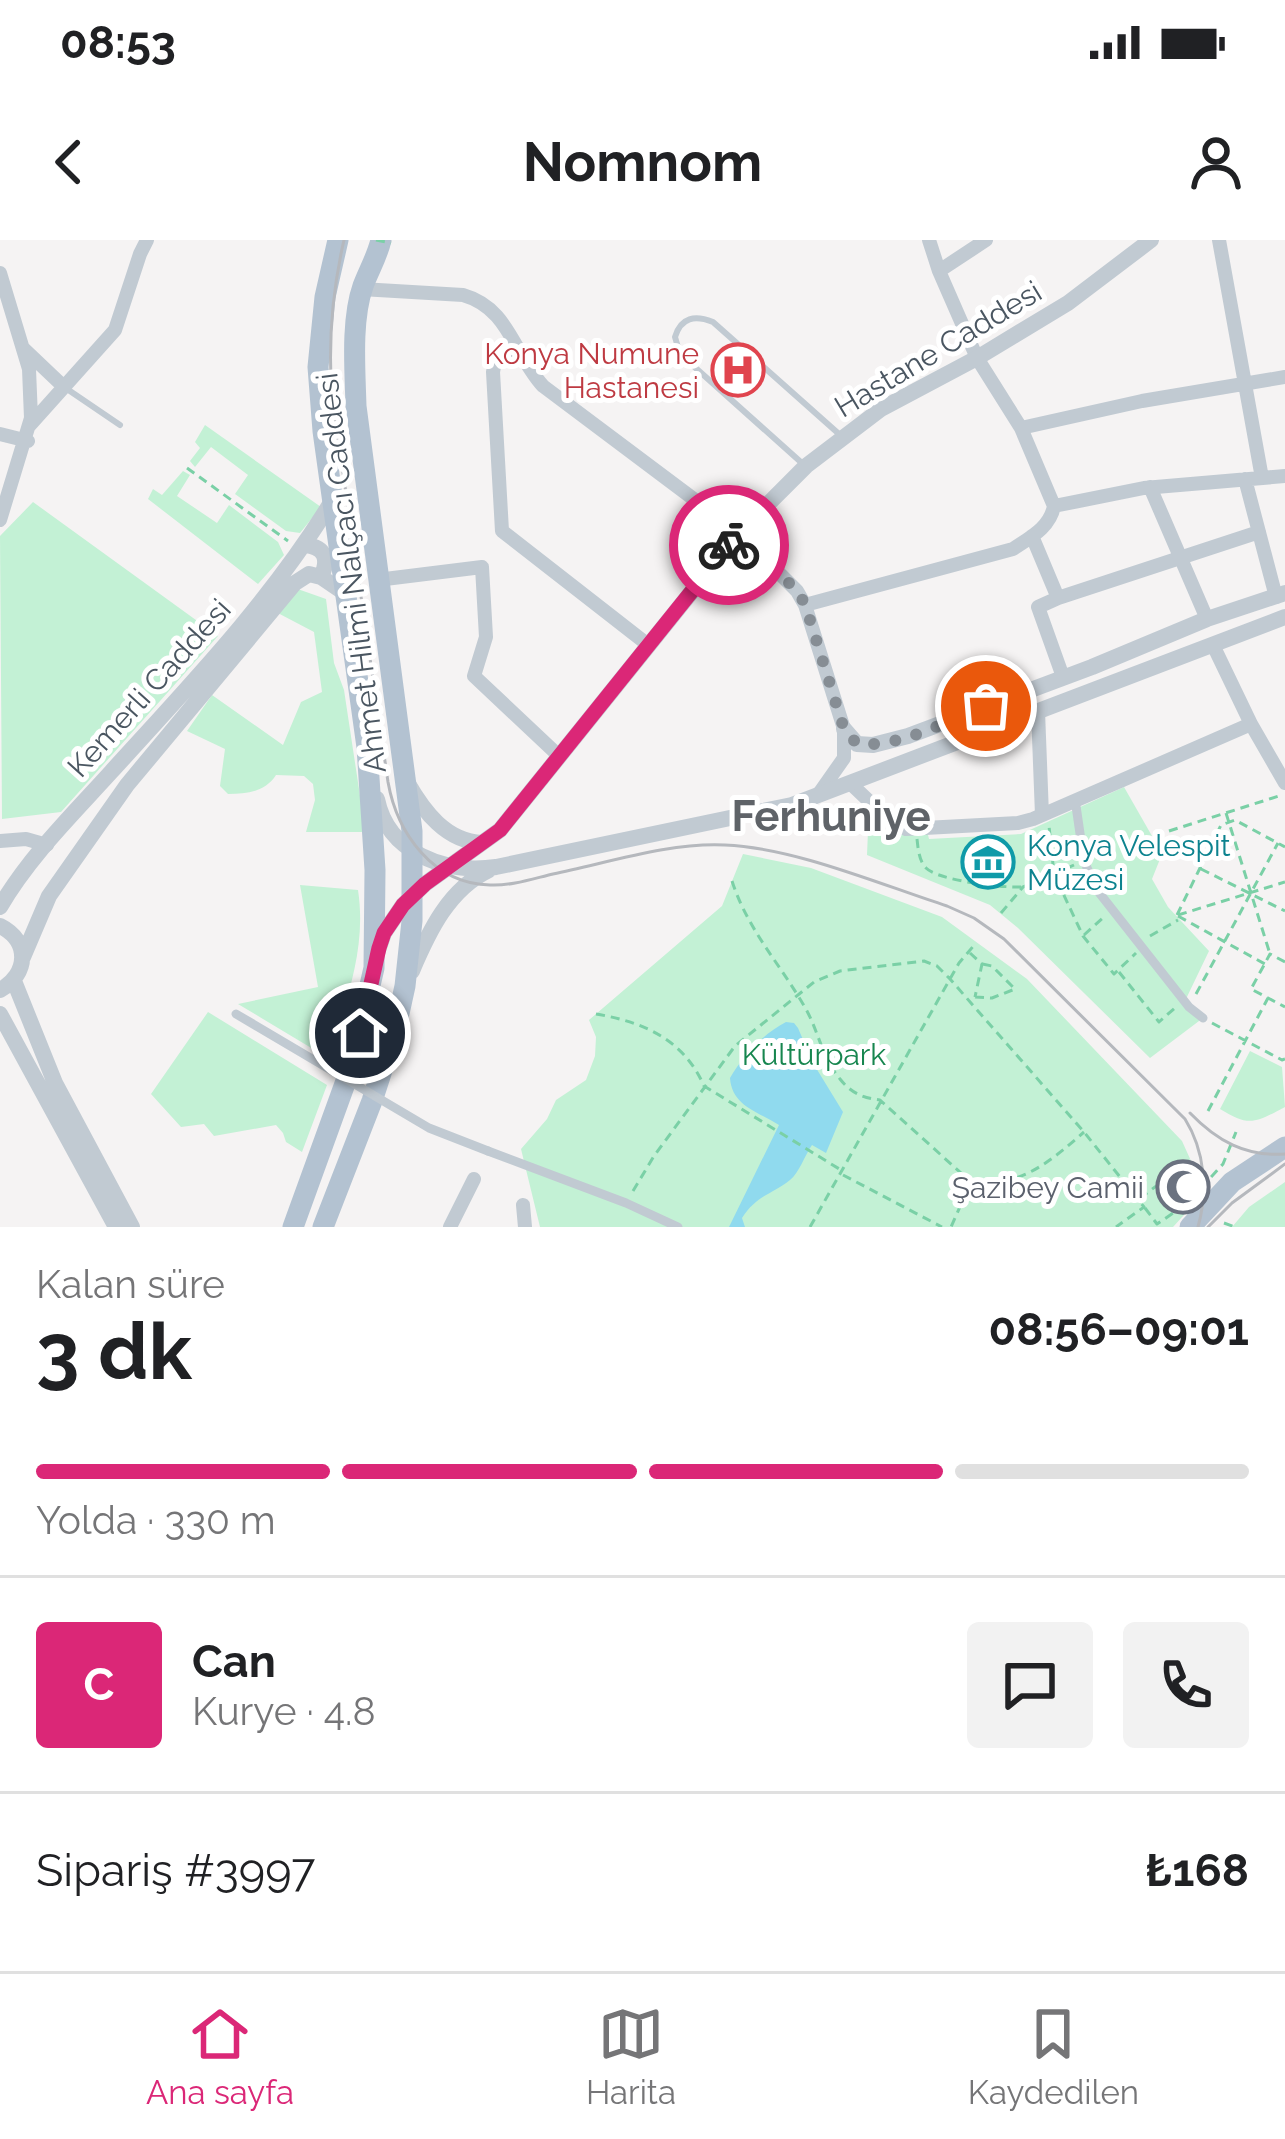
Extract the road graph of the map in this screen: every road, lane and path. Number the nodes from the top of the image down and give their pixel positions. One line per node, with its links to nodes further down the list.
1 (148, 240): 16 (street)
2 (338, 240): 28 (main road, Ahmet Hilmi Nalçacı Caddesi)
3 (929, 240): 8 (street)
4 (986, 240): 8 (street)
5 (1151, 240): 13 (street, Hastane Caddesi)
6 (1219, 240): 15 (street)
7 (383, 241): 10 (main road, Ahmet Hilmi Nalçacı Caddesi)
8 (939, 271): 13 (street)
9 (0, 273): 12 (street)
10 (362, 289): 11 (street); 37 (main road, Ahmet Hilmi Nalçacı Caddesi)
11 (516, 348): 32 (street); 44 (street)
12 (23, 349): 16 (street); 20 (street)
13 (977, 358): 18 (street); 21 (street, Hastane Caddesi)
14 (1285, 377): 15 (street)
15 (1244, 384): 18 (street); 25 (street)
16 (64, 387): 17 (lane); 20 (street)
17 (120, 425)
18 (1021, 428): 29 (street)
19 (0, 434): 20 (street)
20 (27, 436): 30 (street)
21 (842, 436): 22 (street, Hastane Caddesi); 22 (lane)
22 (806, 466): 32 (street, Hastane Caddesi)
23 (187, 468): 34 (path)
24 (1285, 476): 25 (street)
25 (1262, 478): 26 (street)
26 (1245, 479): 27 (street); 31 (street)
27 (1150, 488): 29 (street); 35 (street)
28 (332, 500): 34 (street, Kemerli Caddesi); 38 (main road, Ahmet Hilmi Nalçacı Caddesi)
29 (1051, 500): 33 (street)
30 (0, 520)
31 (1259, 532): 35 (street); 39 (street)
32 (739, 533): 41 (street); 44 (street, Hastane Caddesi)
33 (1032, 536): 40 (street); 41 (street)
34 (303, 548): 36 (street); 70 (street, Kemerli Caddesi)
35 (1181, 556): 40 (street); 43 (street)
36 (322, 577): 38 (street); 96 (street, Kemerli Caddesi)
37 (377, 580): 51 (street); 53 (main road, Ahmet Hilmi Nalçacı Caddesi)
38 (346, 594): 50 (main road, Ahmet Hilmi Nalçacı Caddesi)
39 (1280, 596): 43 (street)
40 (1058, 598): 46 (street)
41 (805, 604): 49 (street)
42 (1285, 616): 45 (street)
43 (1208, 619): 46 (street)
44 (647, 644): 51 (street, Hastane Caddesi)
45 (1213, 645): 47 (street); 48 (street)
46 (1063, 677): 49 (street)
47 (1038, 710): 52 (street); 61 (street)
48 (1251, 724): 55 (street); 59 (street)
49 (844, 729): 57 (street)
50 (367, 747): 66 (street); 100 (main road, Ahmet Hilmi Nalçacı Caddesi)
51 (559, 756): 64 (street, Hastane Caddesi)
52 (875, 773): 54 (street); 58 (street)
53 (405, 779): 66 (main road, Ahmet Hilmi Nalçacı Caddesi); 68 (street)
54 (850, 783): 57 (street); 58 (street)
55 (1285, 783)
56 (1285, 793): 60 (path)
57 (818, 795): 72 (street)
58 (868, 798): 63 (street)
59 (1075, 799): 61 (street); 73 (street)
60 (1226, 813): 62 (path); 65 (path)
61 (1045, 814): 63 (street); 77 (path)
62 (1228, 822): 69 (path); 76 (path); 81 (path)
63 (916, 829): 80 (path)
64 (500, 830): 68 (street, Hastane Caddesi); 72 (street)
65 (1169, 831)
66 (412, 841): 74 (street); 82 (main road, Ahmet Hilmi Nalçacı Caddesi)
67 (0, 842): 70 (street)
68 (482, 843): 74 (street, Hastane Caddesi)
69 (1278, 843): 71 (path); 81 (path)
70 (46, 845): 83 (street, Kemerli Caddesi)
71 (1285, 847)
72 (524, 861): 75 (street)
73 (1084, 861): 77 (path); 84 (street)
74 (450, 866): 75 (street); 82 (street, Hastane Caddesi)
75 (496, 867): 104 (street)
76 (1199, 868): 81 (path); 87 (path)
77 (1054, 874): 80 (path); 89 (path)
78 (732, 881): 105 (path)
79 (1285, 882): 81 (path)
80 (1023, 887): 86 (path)
81 (1250, 894): 85 (path); 87 (path); 90 (path); 95 (path)
82 (412, 895): 100 (street); 104 (main road, Ahmet Hilmi Nalçacı Caddesi)
83 (0, 908)
84 (1111, 910): 89 (path); 92 (street)
85 (1285, 911)
86 (1001, 913)
87 (1179, 916): 90 (path); 92 (path)
88 (0, 926): 96 (street)
89 (1083, 936): 101 (path)
90 (1225, 941): 99 (path); 108 (path)
91 (976, 943): 94 (path)
92 (1140, 946): 101 (path); 108 (street)
93 (1285, 949): 97 (path)
94 (968, 952): 98 (path); 102 (path)
95 (1270, 954): 97 (path); 99 (path)
96 (23, 957): 103 (street, Kemerli Caddesi)
97 (1282, 960)
98 (982, 964): 106 (path); 106 (path)
99 (1264, 964): 107 (path)
100 (374, 968): 135 (main road, Ahmet Hilmi Nalçacı Caddesi)
101 (1118, 970): 108 (path)
102 (950, 979): 105 (path); 109 (path); 119 (path)
103 (7, 986): 134 (street)
104 (405, 986): 136 (main road, Ahmet Hilmi Nalçacı Caddesi)
105 (797, 993): 118 (path); 119 (path)
106 (975, 998): 109 (path)
107 (1268, 998): 110 (path); 115 (path)
108 (1187, 1004): 114 (street)
109 (973, 1005): 121 (path)
110 (1285, 1007)
111 (236, 1013): 129 (street, bridge)
112 (596, 1014): 118 (path)
113 (0, 1015): 133 (street)
114 (1203, 1018): 115 (path)
115 (1246, 1040): 116 (path); 120 (path)
116 (1283, 1060): 117 (path)
117 (1285, 1070)
118 (704, 1086): 124 (path); 129 (path)
119 (880, 1100): 124 (path); 126 (path)
120 (1208, 1111)
121 (1084, 1132): 126 (path); 128 (path)
122 (1236, 1132): 127 (path)
123 (1285, 1147): 144 (main road)
124 (842, 1172): 140 (path); 141 (path)
125 (474, 1179): 137 (street)
126 (971, 1182): 142 (path)
127 (1201, 1186): 128 (path); 131 (path)
128 (1138, 1199): 131 (path)
129 (626, 1203): 139 (street)
130 (523, 1205): 138 (street)
131 (1144, 1207): 143 (path)
132 (1224, 1222): 145 (path)
133 (116, 1227)
134 (132, 1227)
135 (293, 1227)
136 (323, 1227)
137 (450, 1227)
138 (525, 1227)
139 (678, 1227)
140 (810, 1227)
141 (942, 1227)
142 (951, 1227)
143 (1116, 1227)
144 (1190, 1227)
145 (1235, 1227)

